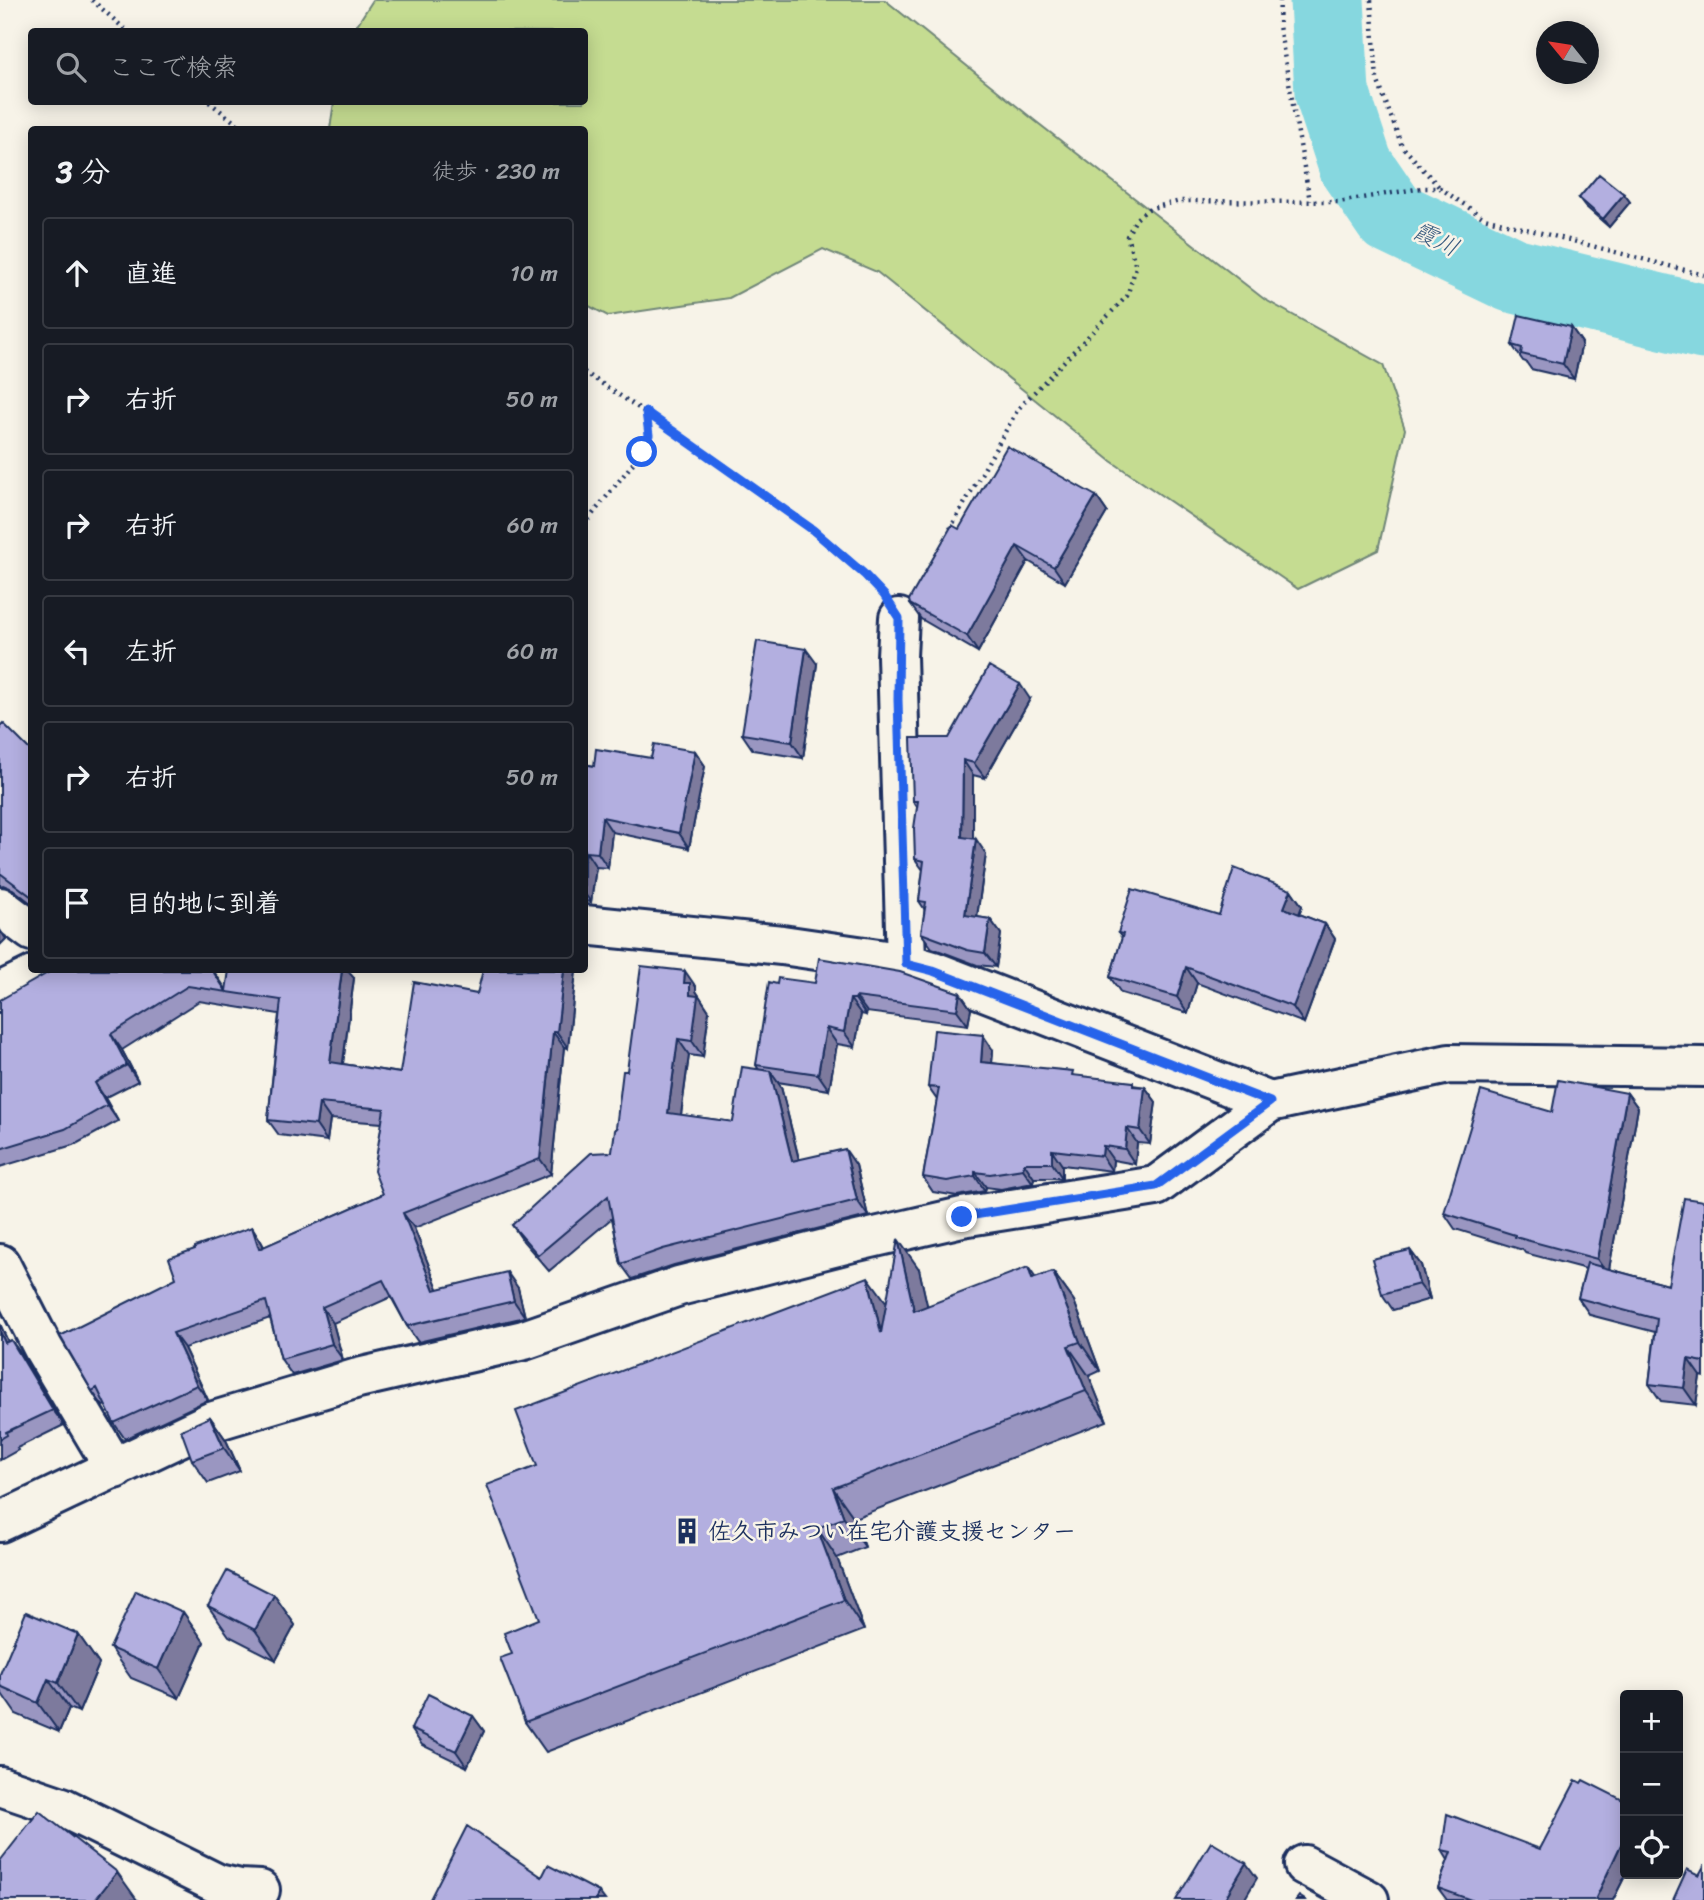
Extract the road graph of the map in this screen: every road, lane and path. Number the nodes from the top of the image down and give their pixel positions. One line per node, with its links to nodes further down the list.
1 (92, 0): 4 (path)
2 (1280, 0): 8 (path)
3 (1371, 0): 7 (path)
4 (124, 28)
5 (213, 105): 6 (path)
6 (240, 126)
7 (1440, 188): 8 (path); 9 (path)
8 (1310, 201): 13 (path)
9 (1704, 275)
10 (588, 375): 11 (path)
11 (646, 412): 12 (path); 14 (path)
12 (588, 521)
13 (945, 537)
14 (899, 618): 18 (street)
15 (0, 907): 17 (street)
16 (588, 925): 18 (street)
17 (28, 928)
18 (906, 964): 22 (street)
19 (39, 973): 20 (street)
20 (0, 992)
21 (1704, 1067): 22 (street)
22 (1270, 1102): 24 (street)
23 (0, 1264): 24 (street)
24 (115, 1469): 25 (street)
25 (0, 1522)
26 (0, 1786): 28 (street)
27 (1304, 1865): 29 (street)
28 (260, 1890)
29 (1369, 1900)

